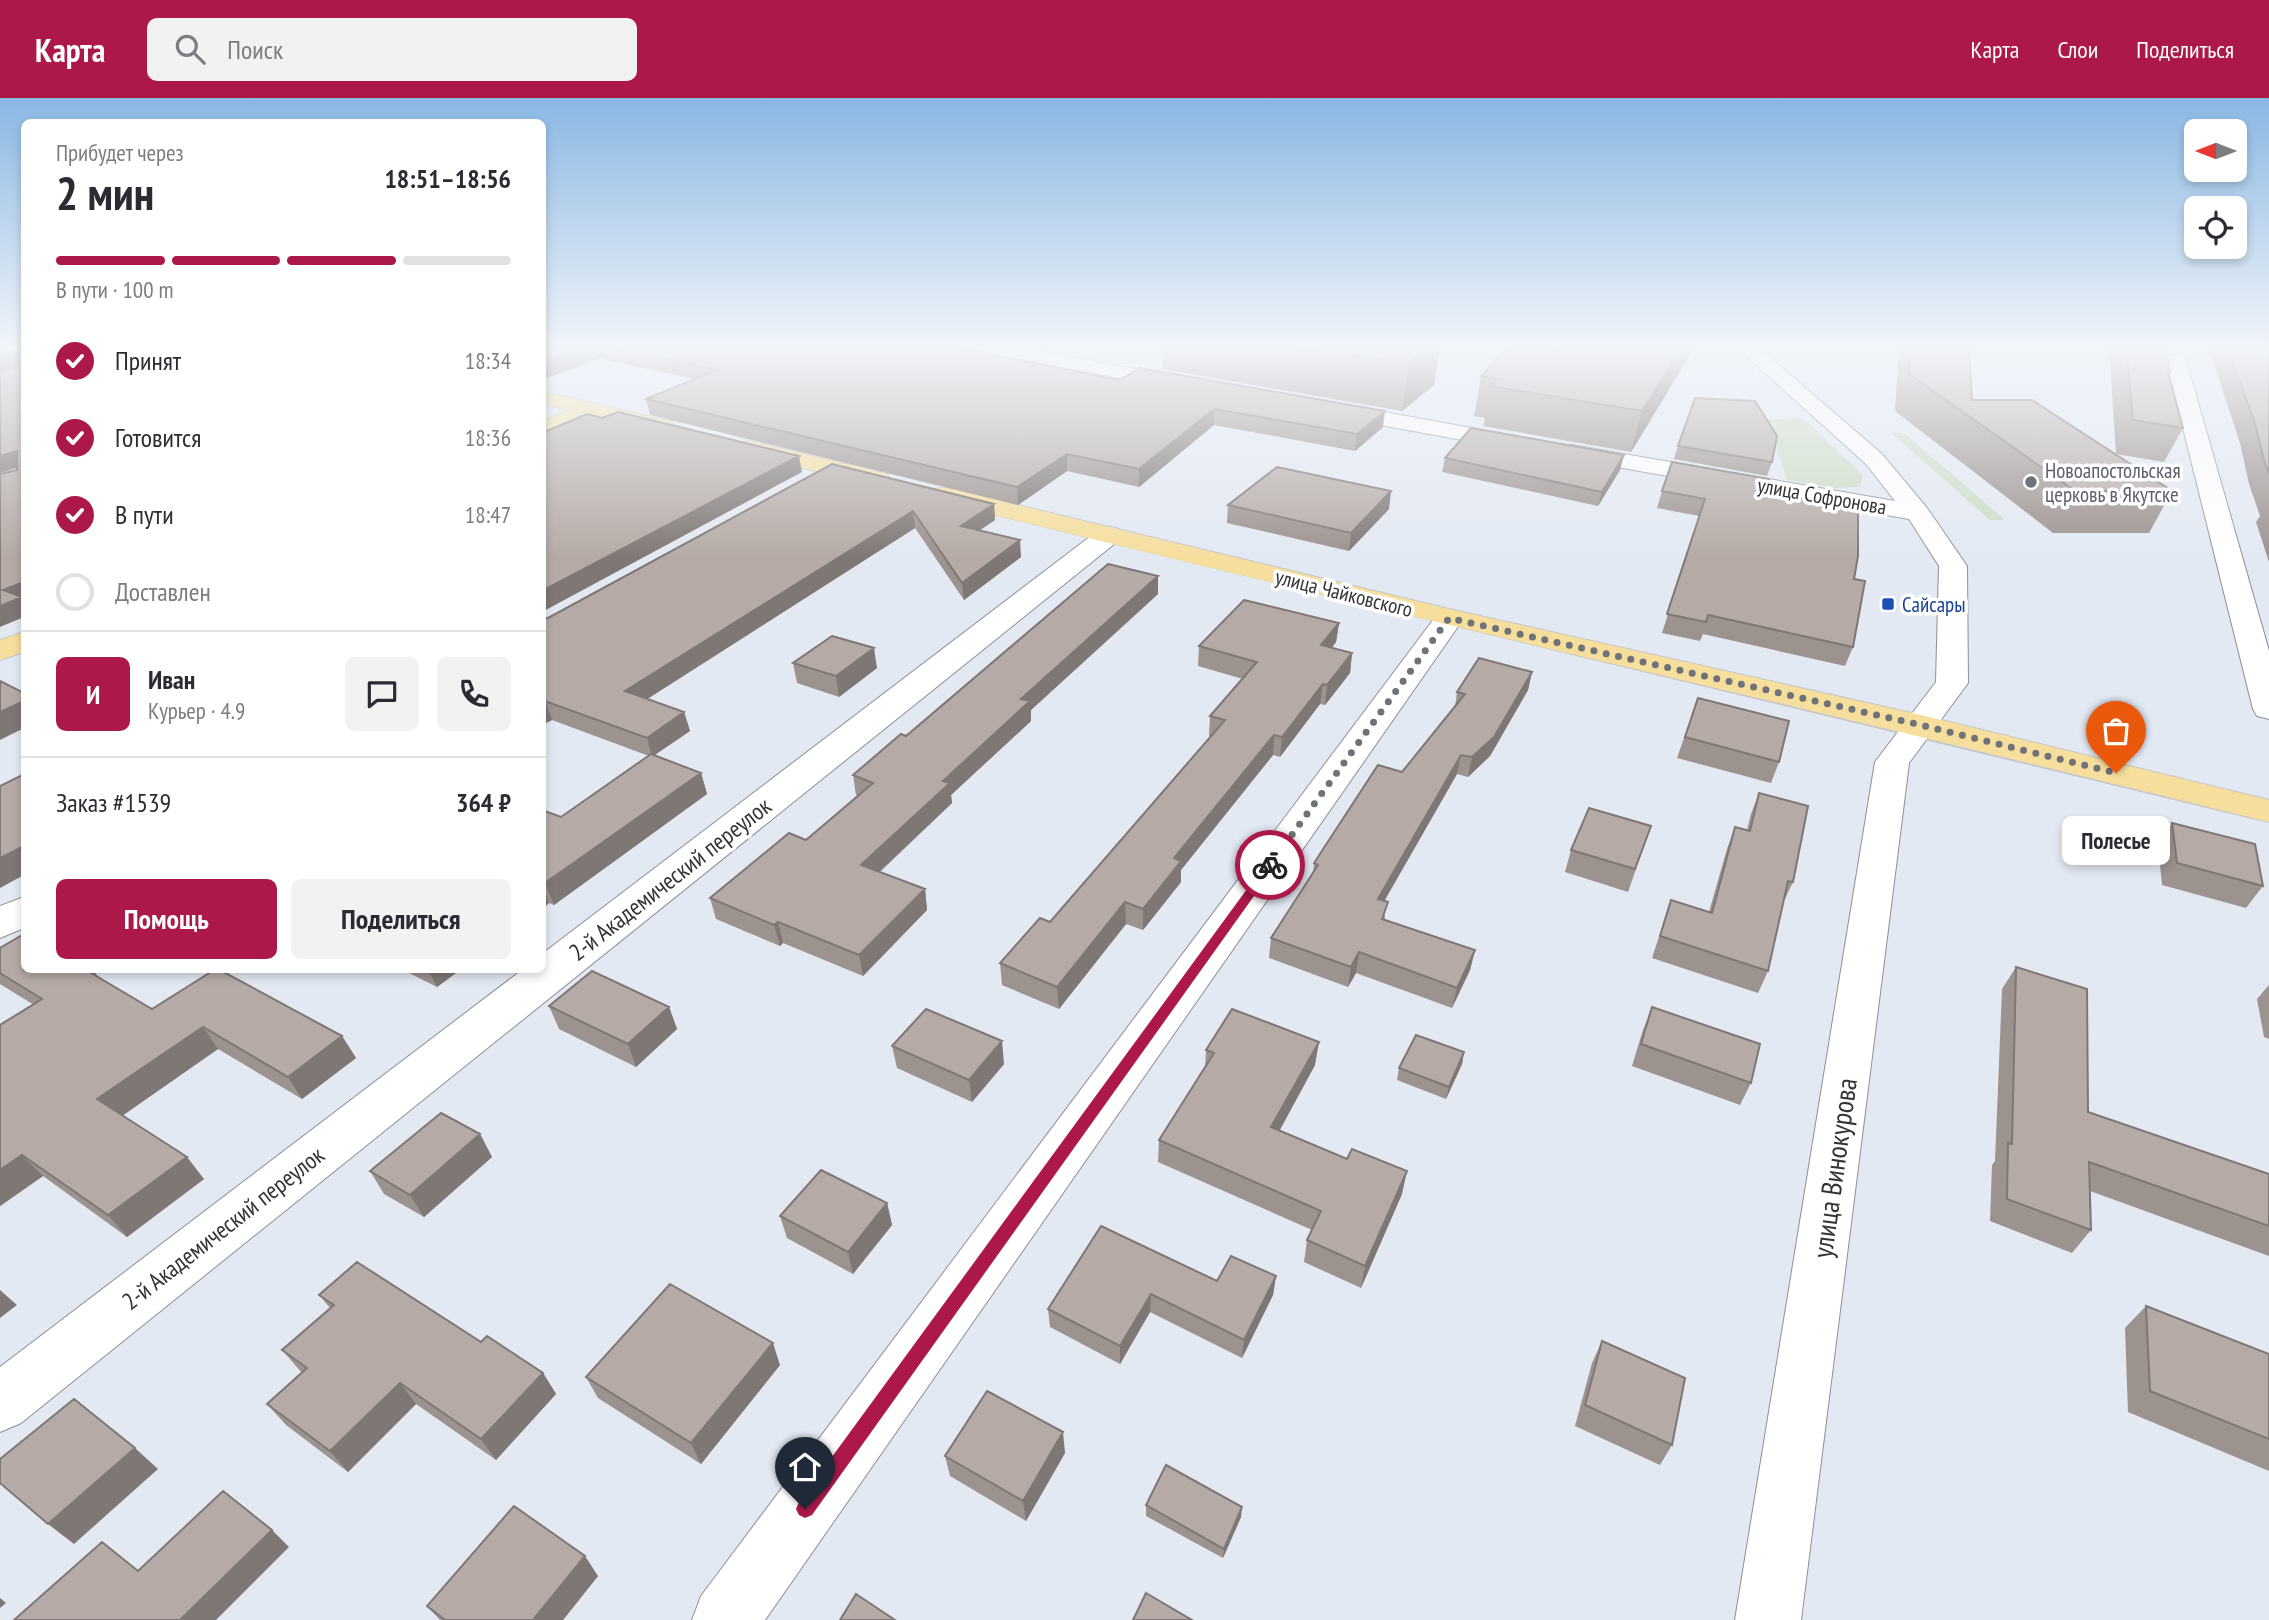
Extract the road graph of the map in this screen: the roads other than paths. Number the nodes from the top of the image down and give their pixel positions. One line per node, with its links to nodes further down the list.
1 (572, 417): 6 (main road)
2 (620, 417): 7 (main road)
3 (1370, 417): 11 (street, улица Софронова)
4 (1826, 417): 11 (street, улица Винокурова)
5 (2191, 417): 16 (street)
6 (546, 427)
7 (685, 432)
8 (725, 442): 9 (main road, улица Чайковского)
9 (833, 468): 10 (street); 12 (main road, улица Чайковского)
10 (796, 488)
11 (1918, 513): 17 (street, улица Винокурова)
12 (1108, 536): 13 (main road, улица Чайковского); 21 (street, 2-й Академический переулок)
13 (1449, 618): 17 (main road, улица Чайковского); 22 (street)
14 (21, 642): 15 (main road)
15 (0, 651)
16 (2269, 709)
17 (1921, 725): 18 (main road, улица Чайковского); 23 (street, улица Винокурова)
18 (2269, 811)
19 (21, 913): 20 (street)
20 (0, 924)
21 (0, 1403)
22 (725, 1620)
23 (1768, 1620)

